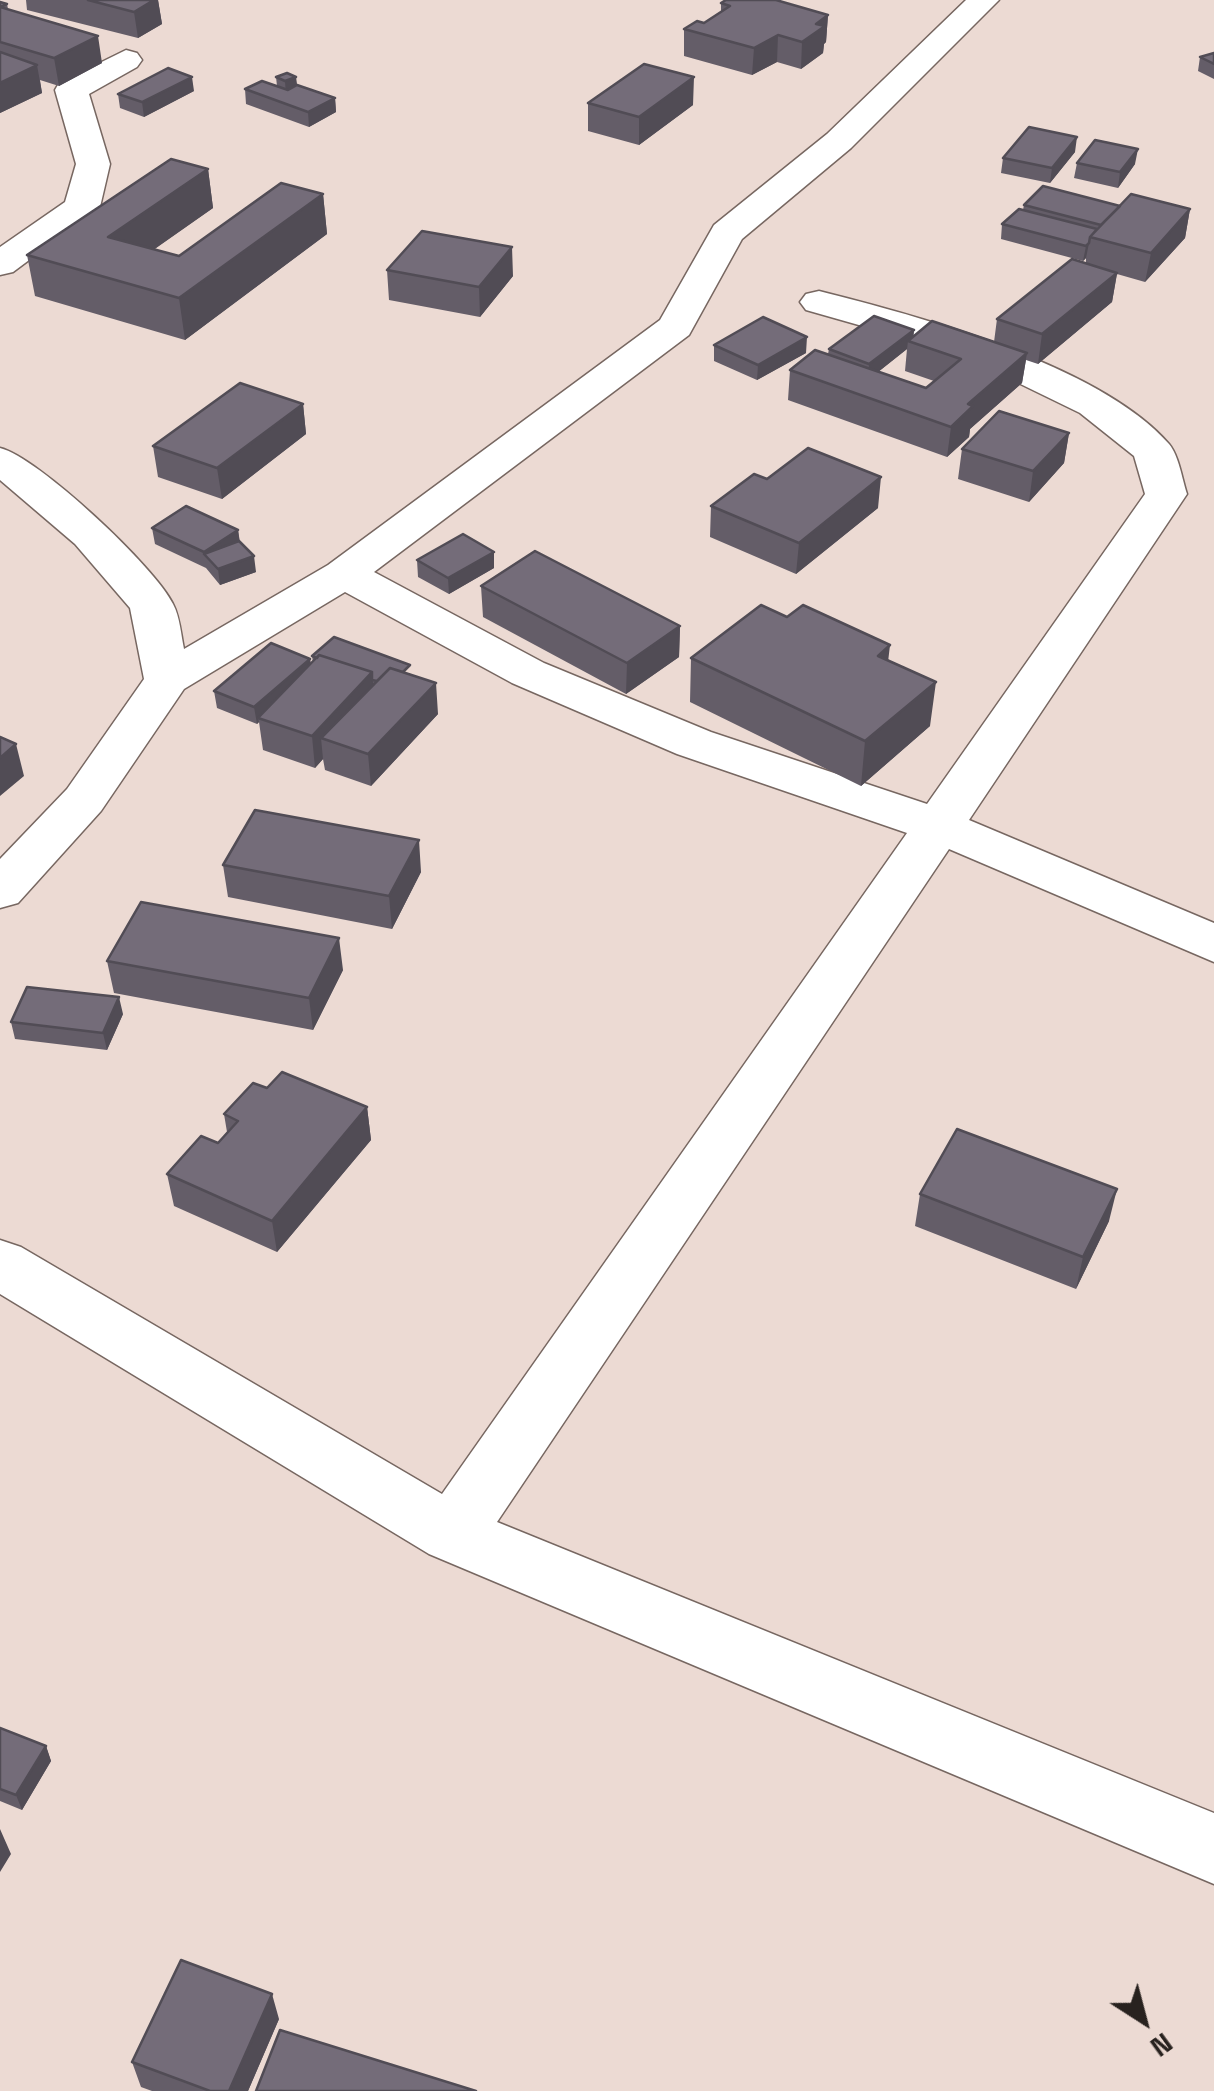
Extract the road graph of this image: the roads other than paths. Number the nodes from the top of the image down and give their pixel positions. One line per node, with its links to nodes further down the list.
1 (984, 0): 6 (street)
2 (126, 60): 3 (street)
3 (0, 264)
4 (819, 302): 8 (street)
5 (0, 460): 7 (street)
6 (344, 574): 7 (street); 8 (street)
7 (167, 679): 9 (street)
8 (939, 826): 10 (street); 12 (street)
9 (0, 891)
10 (1214, 944)
11 (0, 1264): 12 (street)
12 (452, 1534): 13 (street)
13 (1214, 1850)

